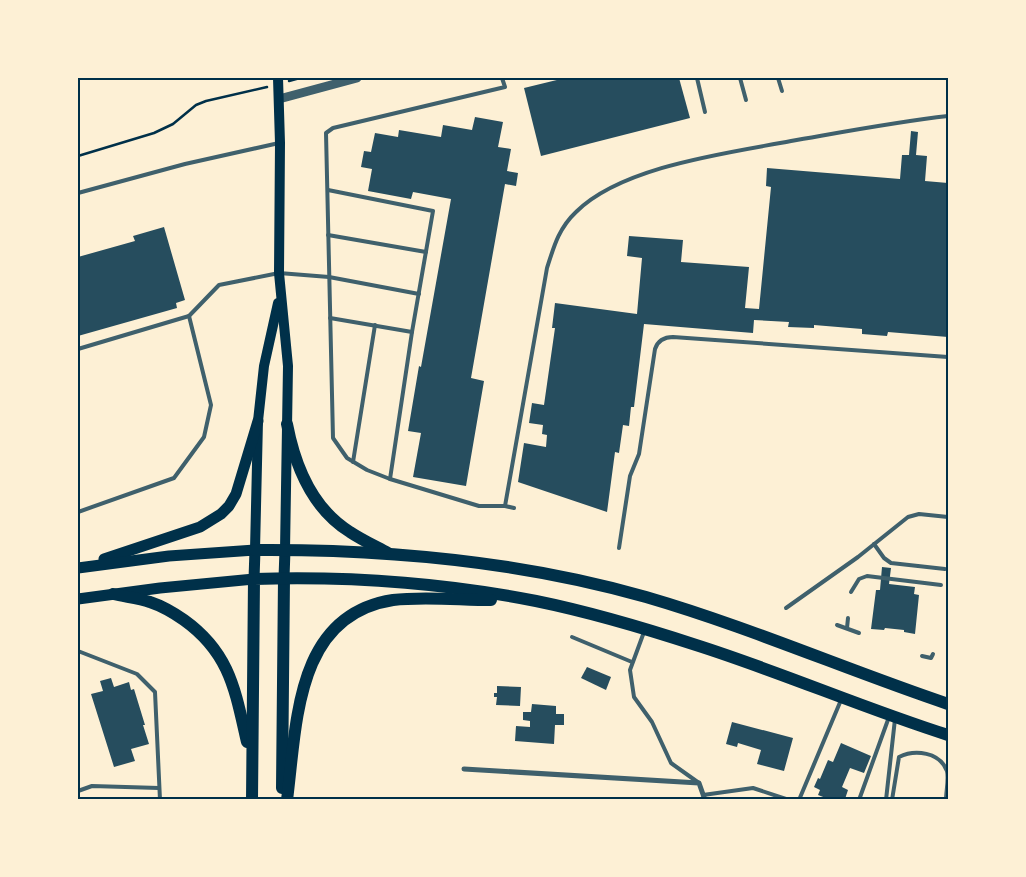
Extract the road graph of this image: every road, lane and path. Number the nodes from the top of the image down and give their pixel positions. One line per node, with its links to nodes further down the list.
1 (300, 78): 7 (path)
2 (357, 78): 9 (street)
3 (502, 78): 15 (lane)
4 (697, 78): 11 (lane)
5 (740, 78): 10 (lane)
6 (778, 78): 8 (lane)
7 (278, 81): 9 (main road); 14 (path)
8 (782, 90)
9 (279, 99): 13 (main road)
10 (746, 100)
11 (705, 112)
12 (948, 116): 33 (lane)
13 (280, 143): 16 (lane); 19 (main road)
14 (78, 156)
15 (328, 190): 17 (lane); 18 (lane)
16 (78, 194)
17 (328, 235): 18 (lane); 20 (lane)
18 (426, 252): 21 (lane)
19 (279, 273): 20 (lane); 22 (main road); 23 (lane)
20 (329, 277): 21 (lane); 24 (lane)
21 (419, 294): 26 (lane)
22 (280, 295): 29 (main road); 30 (main road)
23 (189, 316): 27 (lane); 35 (lane)
24 (330, 318): 25 (lane); 31 (lane)
25 (375, 325): 26 (lane); 31 (lane)
26 (412, 332): 32 (lane)
27 (78, 349)
28 (948, 357): 40 (lane)
29 (258, 421): 41 (main road); 44 (main road)
30 (287, 424): 42 (main road); 43 (highway)
31 (353, 462): 32 (lane)
32 (390, 479): 33 (lane)
33 (506, 506): 34 (lane)
34 (514, 508)
35 (78, 512)
36 (948, 517): 38 (lane)
37 (948, 538): 39 (lane)
38 (874, 544): 45 (lane); 53 (lane)
39 (948, 546)
40 (619, 548)
41 (255, 550): 42 (highway); 44 (main road); 47 (main road)
42 (285, 550): 43 (highway); 46 (main road)
43 (392, 555): 65 (highway)
44 (78, 568)
45 (945, 569)
46 (284, 578): 47 (highway); 52 (highway); 76 (highway)
47 (254, 580): 50 (main road); 68 (highway)
48 (941, 584): 49 (lane)
49 (851, 592)
50 (113, 594): 51 (main road); 68 (highway)
51 (78, 599)
52 (536, 601): 57 (highway); 77 (highway)
53 (786, 608)
54 (848, 618): 56 (lane)
55 (837, 625): 56 (lane)
56 (847, 628): 58 (lane)
57 (646, 629): 63 (lane); 64 (highway)
58 (859, 633)
59 (572, 637): 63 (lane)
60 (78, 651): 71 (lane)
61 (934, 654): 62 (lane)
62 (922, 656)
63 (632, 662): 70 (lane)
64 (842, 698): 66 (highway); 79 (lane)
65 (948, 704)
66 (893, 716): 67 (highway); 80 (lane); 81 (lane)
67 (948, 735)
68 (252, 763): 75 (highway)
69 (464, 769): 70 (street)
70 (699, 783): 73 (street)
71 (159, 788): 72 (lane); 74 (lane)
72 (78, 791)
73 (704, 797): 78 (lane)
74 (160, 800)
75 (252, 800)
76 (283, 800)
77 (287, 800)
78 (789, 800)
79 (798, 800)
80 (859, 800)
81 (886, 800)
82 (892, 800): 83 (lane)
83 (946, 800)

